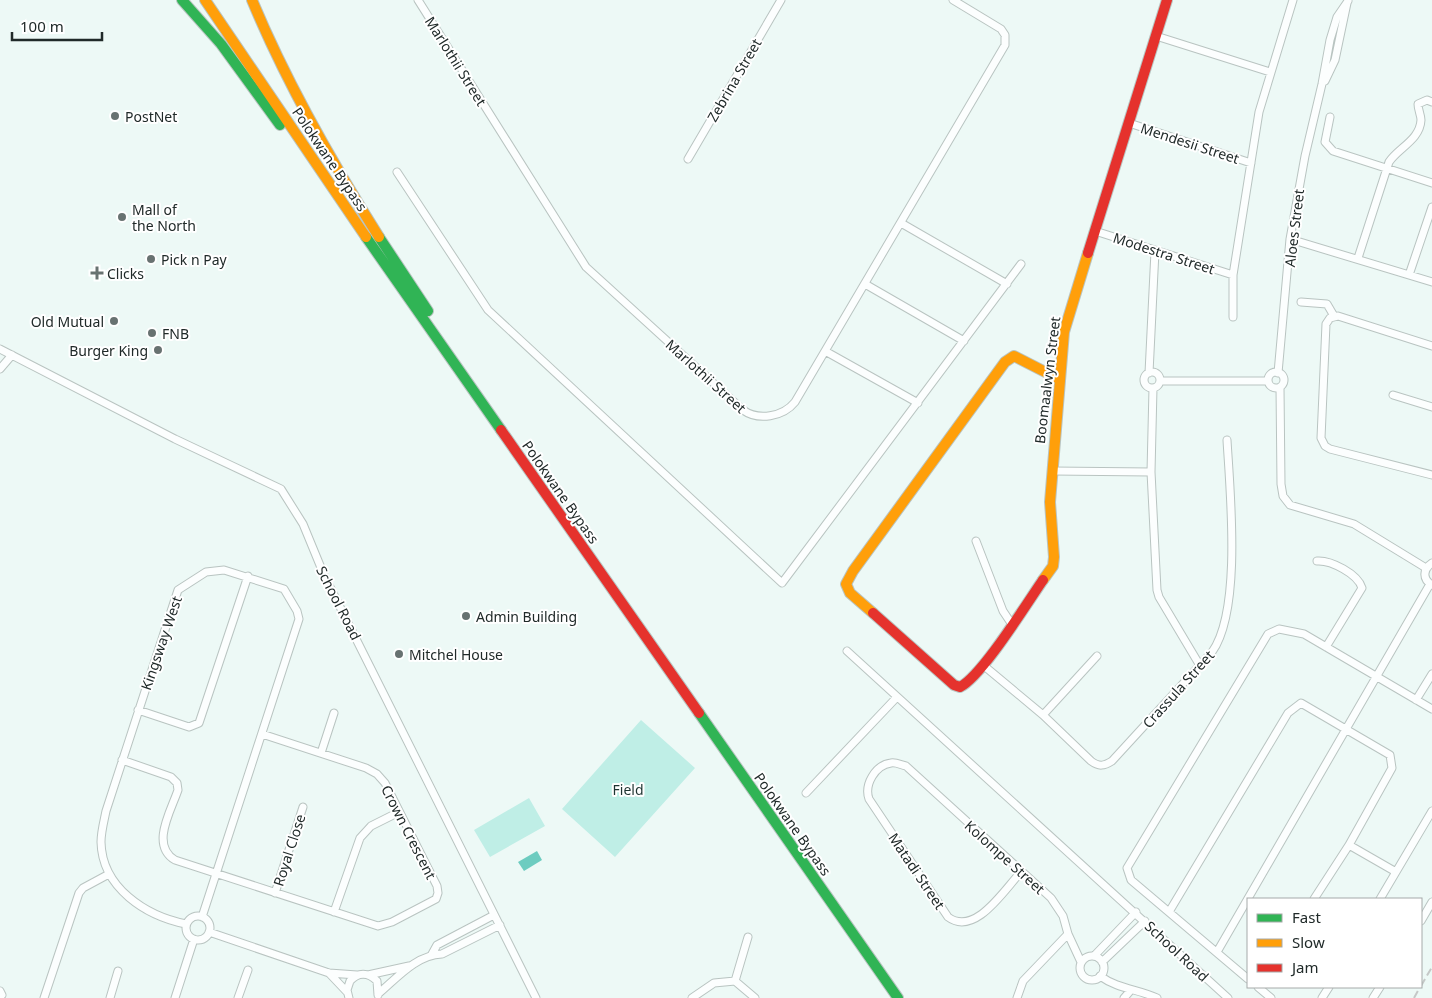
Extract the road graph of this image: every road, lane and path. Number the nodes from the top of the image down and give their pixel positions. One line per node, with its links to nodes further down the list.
1 (182, 0): 32 (main road)
2 (205, 0): 32 (main road, Polokwane Bypass)
3 (252, 0): 41 (main road)
4 (419, 0): 38 (street, Marlothii Street)
5 (781, 0): 15 (street, Zebrina Street)
6 (953, 0): 21 (street, Marlothii Street)
7 (1167, 0): 10 (main road, Boomaalwyn Street)
8 (1292, 0): 11 (street)
9 (1348, 0): 23 (street, Aloes Street)
10 (1156, 36): 11 (street); 14 (main road, Boomaalwyn Street)
11 (1270, 72): 16 (street)
12 (1432, 102): 17 (street)
13 (1330, 117): 17 (street)
14 (1129, 123): 16 (street, Mendesii Street); 22 (main road, Boomaalwyn Street)
15 (688, 159)
16 (1251, 163): 28 (street)
17 (1388, 168): 19 (street); 25 (street)
18 (397, 172): 51 (street)
19 (1432, 183)
20 (1432, 207): 27 (street)
21 (900, 223): 30 (street, Marlothii Street); 31 (street)
22 (1094, 231): 24 (street, Modestra Street); 45 (main road, Boomaalwyn Street)
23 (1290, 239): 25 (street); 44 (street, Aloes Street)
24 (1155, 252): 28 (street, Modestra Street); 43 (street)
25 (1358, 258): 27 (street)
26 (1022, 264): 31 (street)
27 (1409, 275): 29 (street)
28 (1233, 276): 34 (street)
29 (1432, 282)
30 (865, 284): 36 (street); 38 (street, Marlothii Street)
31 (1007, 284): 36 (street)
32 (400, 286): 41 (main road, Polokwane Bypass)
33 (1301, 302): 35 (street)
34 (1233, 317)
35 (1332, 317): 37 (street); 56 (street)
36 (964, 341): 51 (street)
37 (1432, 346)
38 (825, 351): 51 (street)
39 (1, 352): 40 (street, School Road)
40 (12, 355): 42 (street); 100 (street, School Road)
41 (450, 356): 135 (main road, Polokwane Bypass)
42 (0, 369)
43 (1149, 373): 46 (street); 49 (street)
44 (1278, 373): 47 (street); 48 (street)
45 (1059, 379): 54 (main road, Boomaalwyn Street); 68 (main road, Boomaalwyn Street)
46 (1160, 380): 47 (street); 49 (street)
47 (1268, 381): 48 (street)
48 (1280, 387): 60 (street)
49 (1153, 388): 55 (street)
50 (1393, 395): 52 (street)
51 (918, 403)
52 (1432, 407)
53 (1227, 440): 67 (street, Crassula Street)
54 (1052, 471): 55 (street); 63 (main road, Boomaalwyn Street)
55 (1151, 472): 67 (street)
56 (1432, 475)
57 (976, 541): 63 (street)
58 (1317, 561): 64 (street)
59 (1432, 563): 60 (street)
60 (1426, 568): 62 (street)
61 (248, 576): 74 (street, Kingsway West); 74 (street); 78 (street, Kingsway West)
62 (1431, 584): 70 (street)
63 (1011, 624): 68 (main road, Boomaalwyn Street)
64 (1326, 647): 70 (street); 99 (street)
65 (847, 651): 71 (street, School Road)
66 (1097, 656): 76 (street)
67 (1199, 664): 76 (street, Crassula Street)
68 (983, 665): 76 (street, Crassula Street)
69 (1432, 674): 72 (street)
70 (1377, 677): 72 (street); 77 (street)
71 (897, 697): 82 (street); 98 (street, School Road)
72 (1416, 700): 73 (street)
73 (1432, 709)
74 (138, 710): 80 (street, Kingsway West)
75 (334, 713): 79 (street)
76 (1043, 715)
77 (1347, 729): 86 (street); 92 (street); 99 (street)
78 (262, 734): 79 (street, Crown Crescent); 89 (street, Kingsway West)
79 (321, 753): 85 (street, Crown Crescent)
80 (122, 760): 89 (street, Crown Crescent); 90 (street, Kingsway West)
81 (906, 766): 87 (street, Kolompe Street); 87 (street, Matadi Street)
82 (806, 793)
83 (303, 807): 91 (street, Royal Close)
84 (1432, 811): 88 (street)
85 (399, 812): 97 (street); 97 (street, Crown Crescent)
86 (1348, 845): 88 (street); 93 (street)
87 (1020, 872): 107 (street, Kolompe Street)
88 (1396, 872): 94 (street)
89 (216, 873): 91 (street, Crown Crescent); 101 (street, Kingsway West)
90 (110, 874): 104 (street, Kingsway West); 128 (street)
91 (275, 893): 97 (street, Crown Crescent)
92 (1250, 898)
93 (1315, 898)
94 (1381, 898)
95 (1432, 902): 102 (street)
96 (1247, 903): 110 (street)
97 (334, 912)
98 (1136, 912): 103 (street, School Road); 112 (street)
99 (1169, 912): 110 (street)
100 (494, 915): 105 (street, School Road); 111 (street)
101 (202, 917): 104 (street); 106 (street)
102 (1422, 919)
103 (1145, 921): 114 (street); 139 (street, School Road)
104 (186, 924): 109 (street)
105 (500, 925): 111 (street); 132 (street, School Road)
106 (209, 932): 109 (street); 118 (street)
107 (1068, 934): 113 (street, Kolompe Street); 136 (street)
108 (748, 937): 123 (street)
109 (194, 939): 130 (street)
110 (1217, 952): 122 (street)
111 (432, 954): 115 (street)
112 (1094, 956): 113 (street); 114 (street)
113 (1081, 962): 121 (street)
114 (1102, 962): 121 (street)
115 (412, 965): 120 (street); 127 (street)
116 (248, 970): 131 (street)
117 (118, 971): 129 (street)
118 (329, 973): 119 (street); 126 (street)
119 (357, 975): 120 (street); 126 (street)
120 (367, 975): 127 (street)
121 (1100, 976): 125 (street)
122 (1247, 978)
123 (735, 981): 133 (street); 134 (street)
124 (1259, 988): 140 (street)
125 (1131, 990): 137 (street); 138 (street)
126 (348, 995)
127 (378, 996)
128 (44, 998)
129 (110, 998)
130 (175, 998)
131 (238, 998)
132 (536, 998)
133 (692, 998)
134 (755, 998)
135 (898, 998)
136 (1017, 998)
137 (1124, 998)
138 (1157, 998)
139 (1228, 998)
140 (1271, 998)

